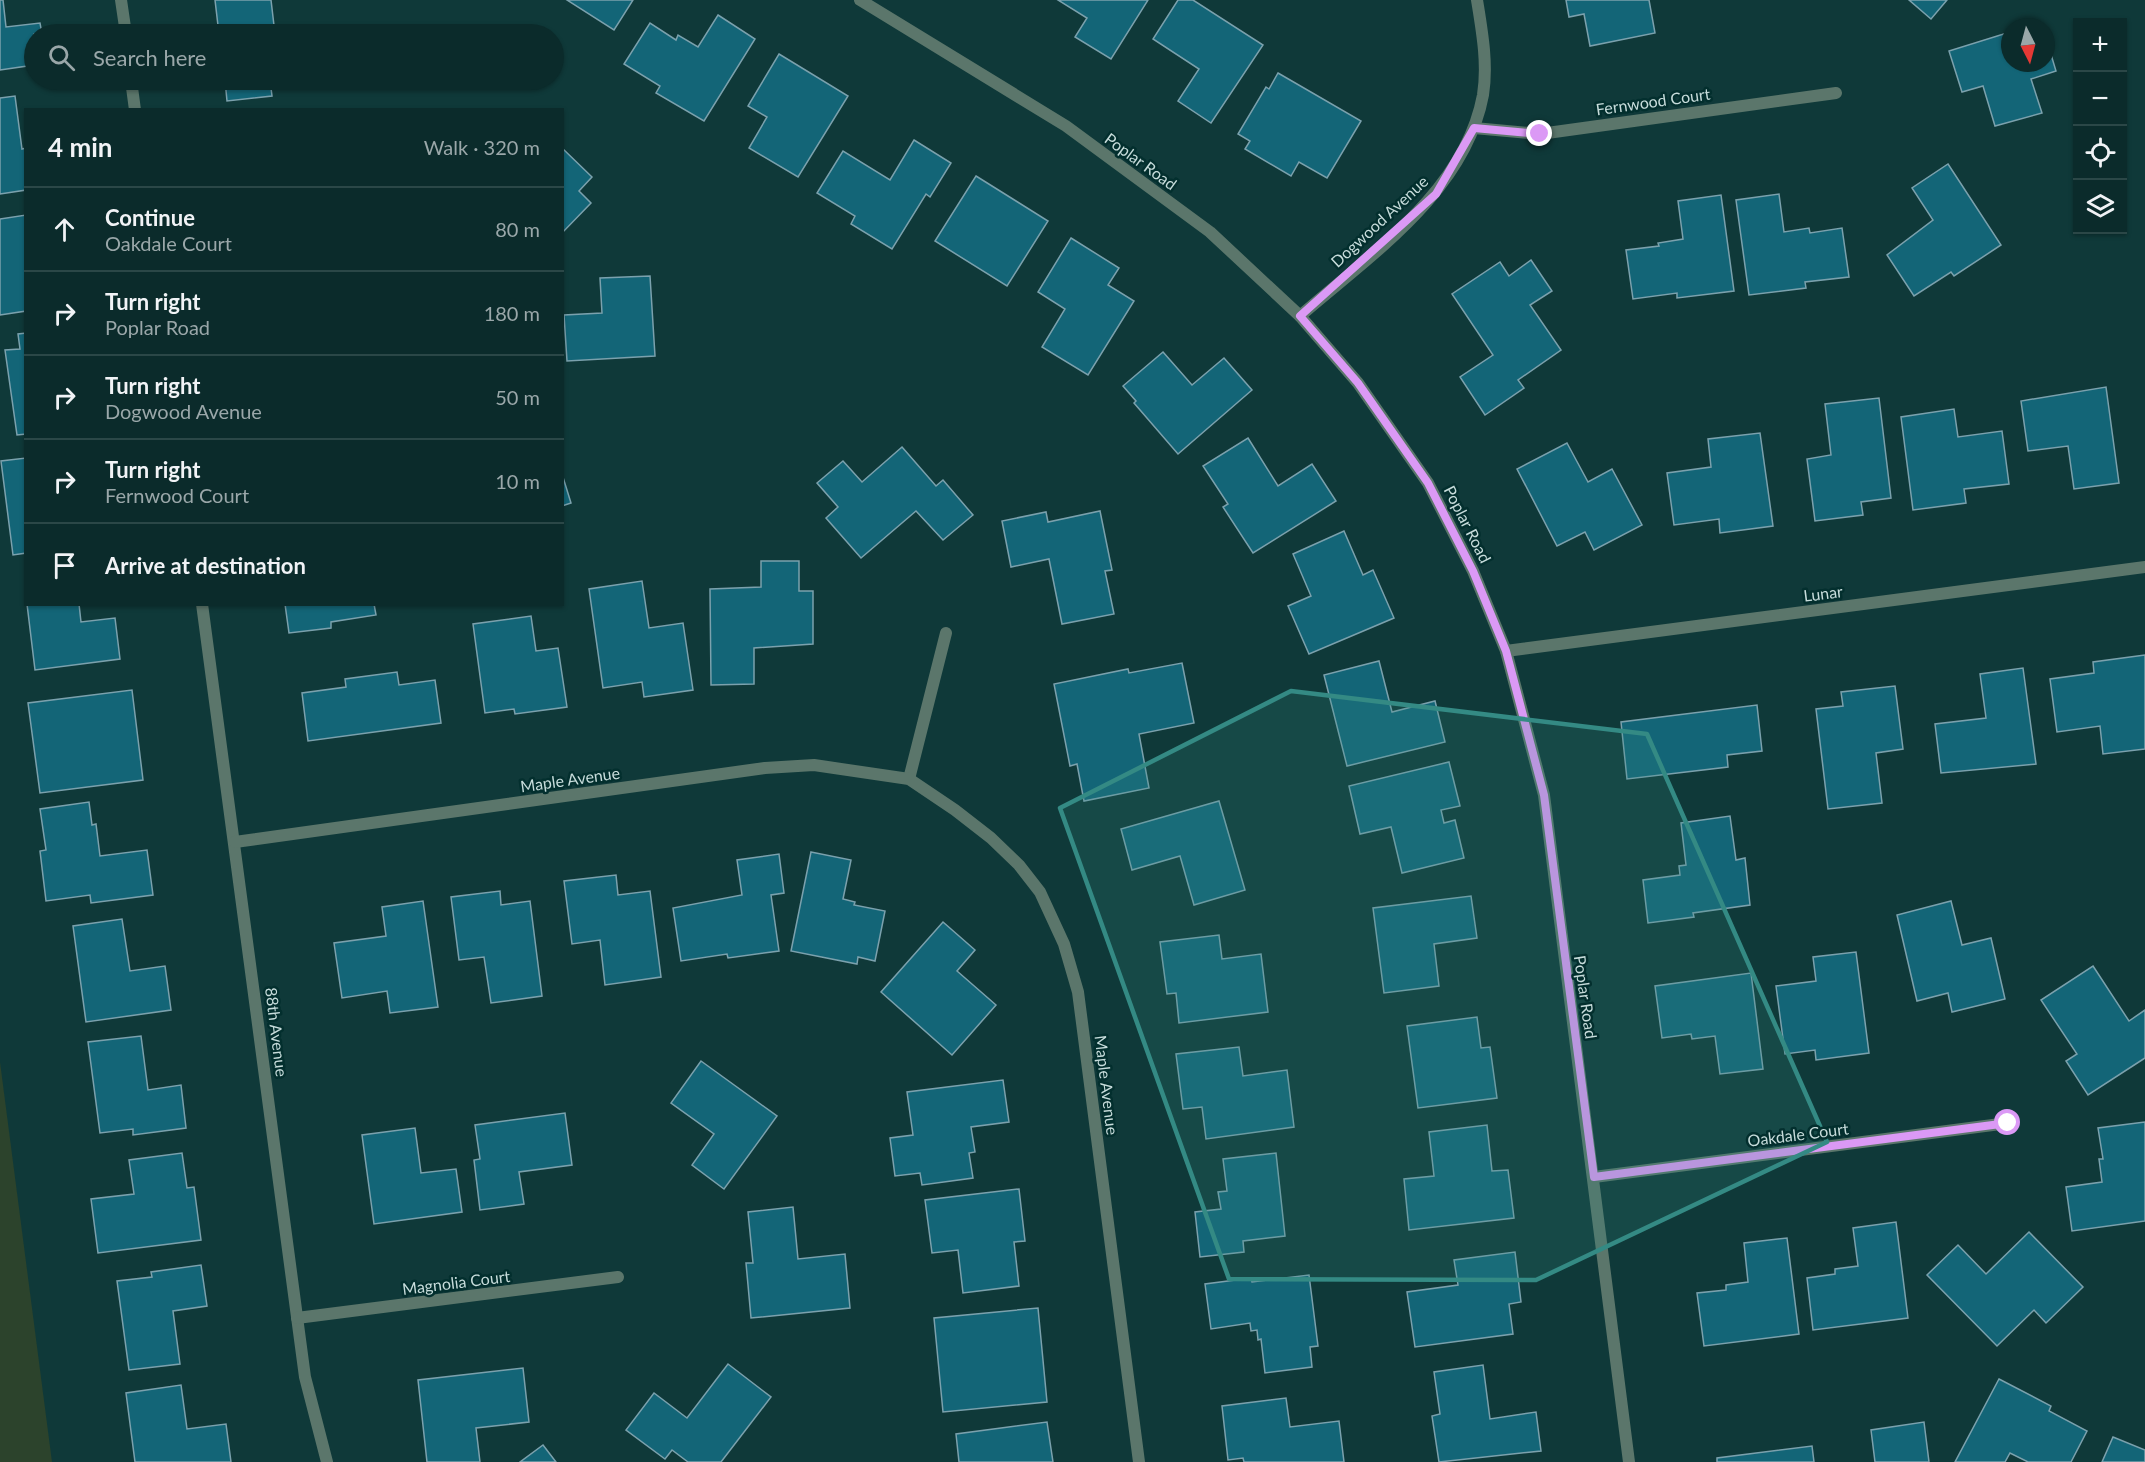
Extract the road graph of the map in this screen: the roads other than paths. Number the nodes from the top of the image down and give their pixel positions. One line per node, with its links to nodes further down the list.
1 (121, 0): 4 (street)
2 (860, 0): 9 (street, Poplar Road)
3 (1477, 0): 8 (street, Dogwood Avenue)
4 (125, 24)
5 (132, 90): 7 (street)
6 (1836, 93): 8 (street, Fernwood Court)
7 (135, 108)
8 (1474, 128): 9 (street, Dogwood Avenue)
9 (1300, 316): 13 (street, Poplar Road)
10 (2145, 567): 13 (street, Lunar)
11 (202, 606): 15 (street, 88th Avenue)
12 (946, 633): 14 (street)
13 (1506, 651): 17 (street, Poplar Road)
14 (909, 779): 15 (street, Maple Avenue); 21 (street, Maple Avenue)
15 (235, 842): 19 (street, 88th Avenue)
16 (2008, 1123): 17 (street, Oakdale Court)
17 (1594, 1177): 22 (street, Poplar Road)
18 (618, 1277): 19 (street, Magnolia Court)
19 (297, 1318): 20 (street, 88th Avenue)
20 (327, 1462)
21 (1139, 1462)
22 (1629, 1462)

